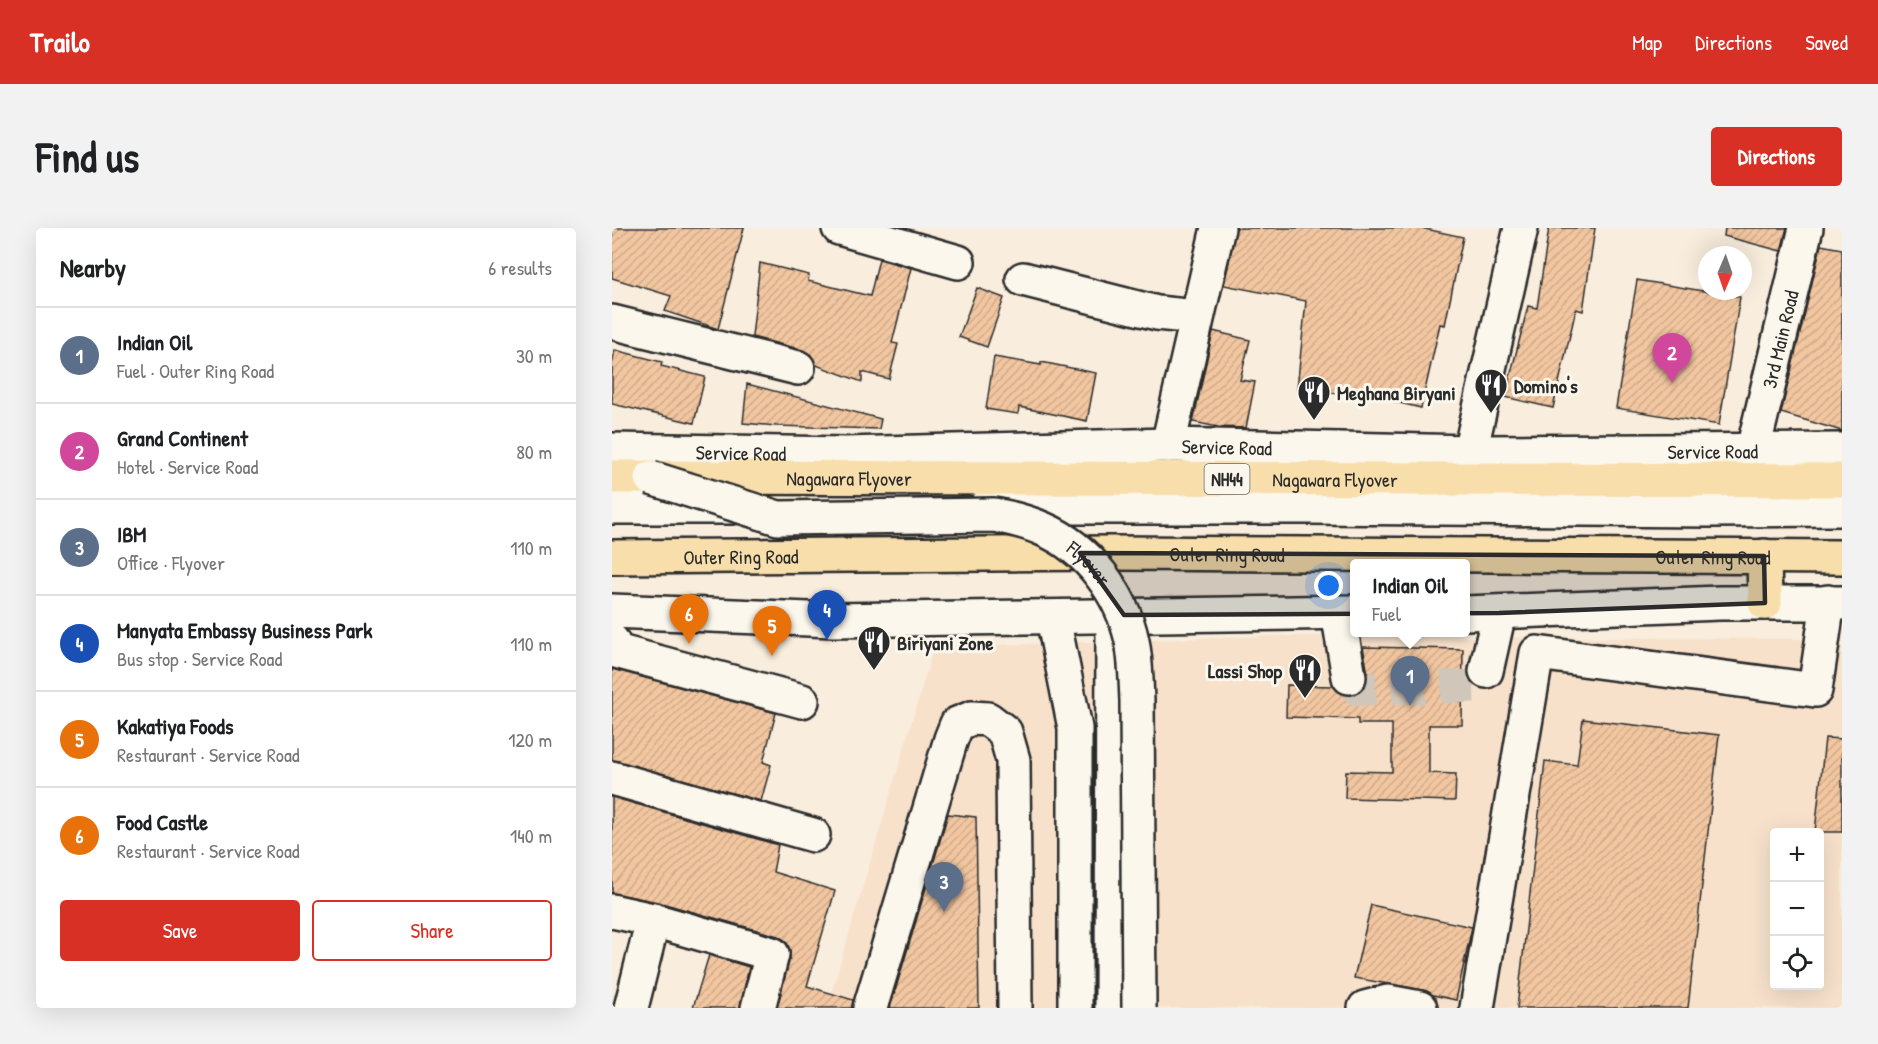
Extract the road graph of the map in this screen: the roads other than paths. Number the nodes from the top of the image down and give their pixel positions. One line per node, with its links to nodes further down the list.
1 (839, 228): 5 (street)
2 (1218, 228): 7 (street)
3 (1521, 228): 14 (street)
4 (1806, 228): 12 (street, 3rd Main Road)
5 (958, 262)
6 (1023, 279): 7 (street)
7 (1196, 317): 10 (street)
8 (612, 322): 9 (street)
9 (798, 368)
10 (1168, 445): 11 (street, Service Road); 14 (street, Service Road)
11 (612, 450)
12 (1753, 450): 13 (street, Service Road); 14 (street, Service Road)
13 (1842, 450)
14 (1470, 452)
15 (612, 477): 16 (highway, Nagawara Flyover / NH44)
16 (651, 478): 17 (highway, Nagawara Flyover / NH44, bridge); 46 (street, Flyover, bridge)
17 (1842, 480)
18 (612, 507): 19 (street, NH44)
19 (1842, 509)
20 (1764, 556): 21 (highway, Outer Ring Road); 22 (highway, Outer Ring Road); 23 (highway)
21 (612, 557)
22 (1842, 557)
23 (1765, 603): 24 (street); 28 (street)
24 (1835, 603): 34 (street)
25 (612, 611): 30 (street)
26 (1346, 612): 29 (street); 33 (street)
27 (1470, 613): 28 (street)
28 (1499, 613): 32 (street)
29 (1113, 615): 30 (street); 45 (street)
30 (1053, 618): 44 (street)
31 (612, 641): 35 (street)
32 (1486, 671)
33 (1349, 677)
34 (1829, 691): 49 (street)
35 (802, 701)
36 (612, 778): 37 (street)
37 (813, 835)
38 (612, 911): 39 (street)
39 (653, 920): 40 (street); 41 (street)
40 (631, 1008)
41 (758, 1008)
42 (870, 1008): 43 (street)
43 (1015, 1008)
44 (1075, 1008)
45 (1112, 1008)
46 (1139, 1008)
47 (1365, 1008): 48 (street)
48 (1420, 1008)
49 (1477, 1008)

